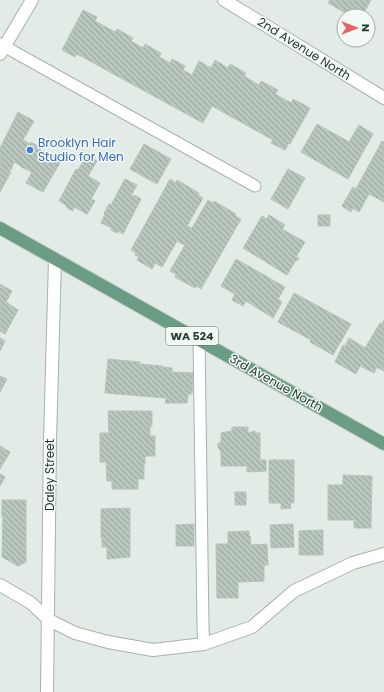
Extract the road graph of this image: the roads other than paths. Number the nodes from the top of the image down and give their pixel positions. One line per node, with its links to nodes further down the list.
1 (32, 0): 3 (street)
2 (224, 0): 4 (street, 2nd Avenue North)
3 (2, 48): 5 (lane)
4 (384, 98)
5 (255, 186)
6 (0, 228): 7 (main road, 3rd Avenue North / WA 524)
7 (55, 259): 8 (main road, 3rd Avenue North / WA 524); 12 (street, Daley Street)
8 (199, 339): 9 (main road, 3rd Avenue North / WA 524); 13 (lane)
9 (384, 444)
10 (384, 554): 13 (street)
11 (0, 585): 12 (street)
12 (49, 620): 13 (street); 14 (street, Daley Street)
13 (204, 644)
14 (47, 692)

